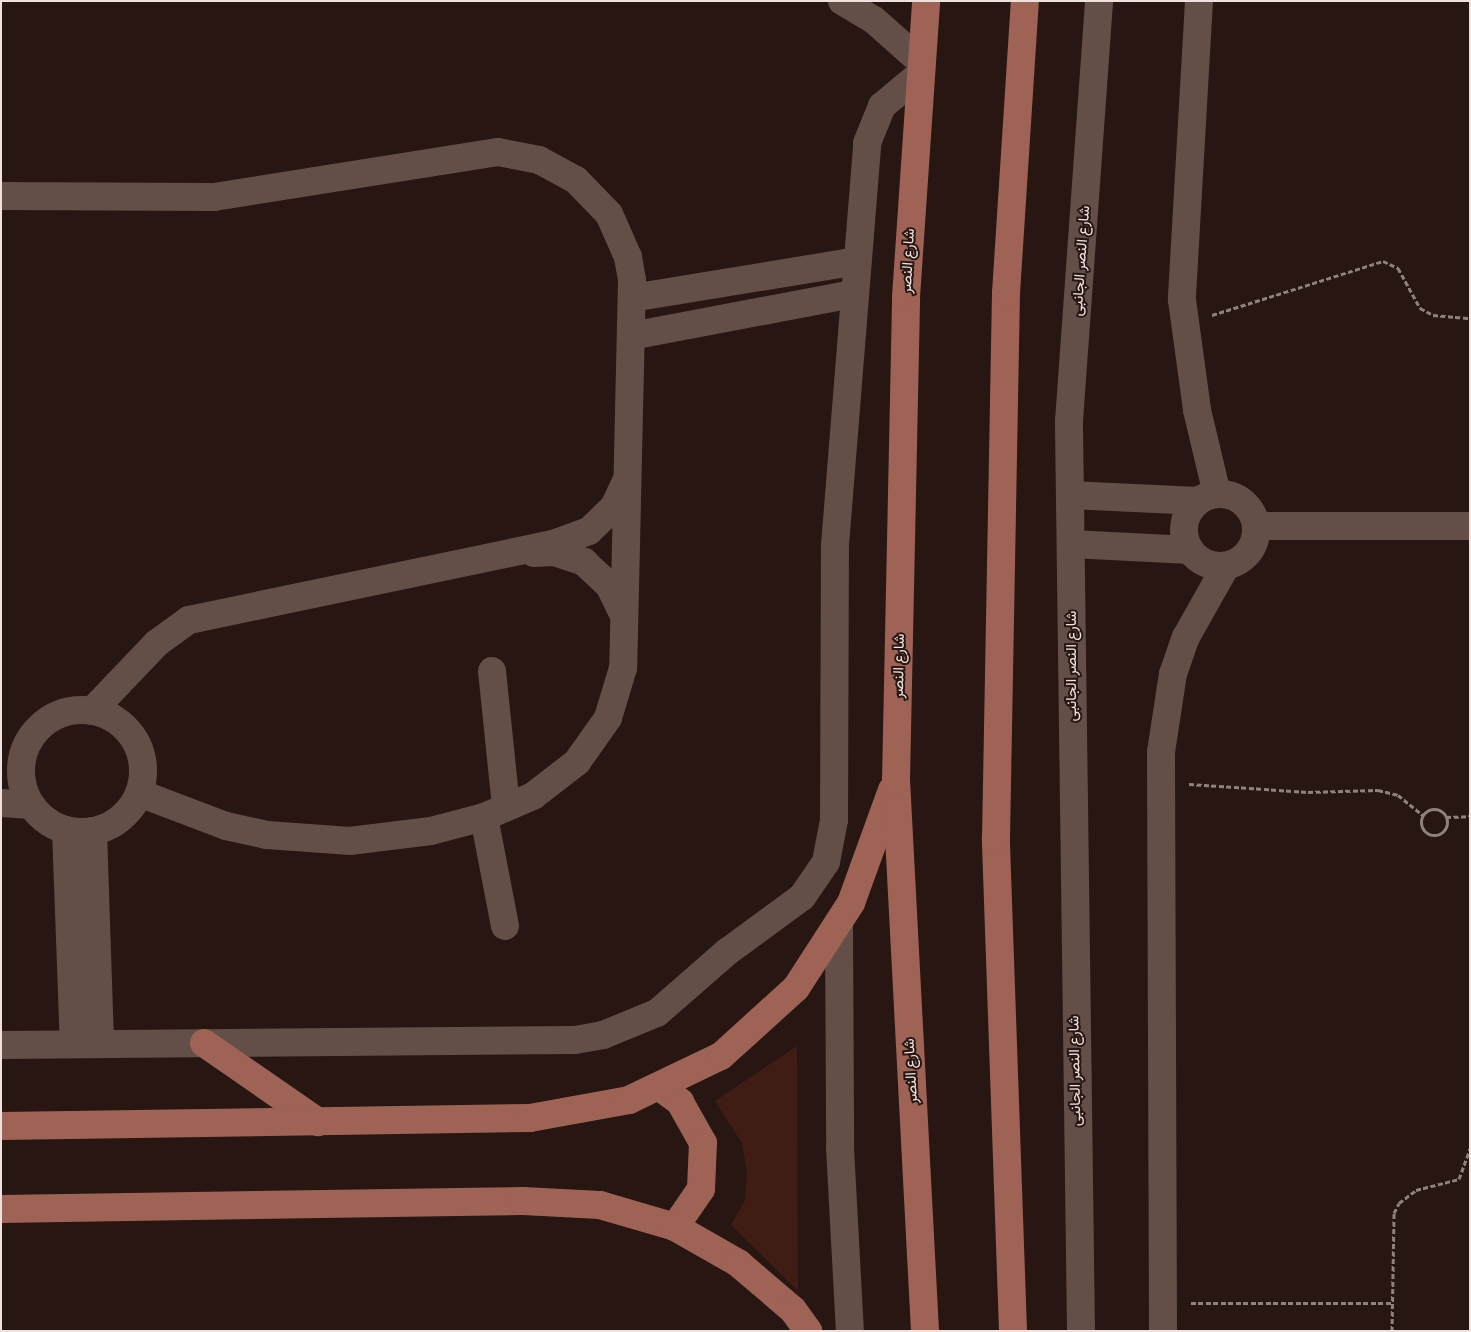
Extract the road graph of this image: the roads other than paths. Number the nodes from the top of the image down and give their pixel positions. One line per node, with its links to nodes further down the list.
1 (842, 1): 6 (street)
2 (926, 1): 6 (main road, شارع النصر)
3 (1025, 1): 48 (main road)
4 (1099, 1): 15 (street, شارع النصر الجانبى)
5 (1199, 1): 16 (street)
6 (920, 68): 8 (street); 28 (main road, شارع النصر)
7 (1, 196): 11 (street)
8 (857, 261): 9 (street); 10 (street)
9 (784, 273): 11 (street); 12 (street)
10 (854, 294): 12 (street); 37 (street)
11 (632, 298): 13 (street)
12 (788, 307): 13 (street)
13 (631, 336): 14 (street)
14 (628, 475): 21 (street); 23 (street)
15 (1070, 495): 16 (street); 19 (street, شارع النصر الجانبى)
16 (1207, 498): 17 (street); 20 (street)
17 (1256, 526): 18 (street); 22 (street)
18 (1470, 526)
19 (1071, 544): 20 (street); 49 (street, شارع النصر الجانبى)
20 (1190, 550): 22 (street)
21 (514, 554): 23 (street); 25 (street)
22 (1226, 566): 50 (street)
23 (624, 615): 32 (street)
24 (492, 671): 32 (street)
25 (92, 711): 26 (street); 29 (street)
26 (30, 738): 27 (street); 31 (street)
27 (1, 750)
28 (896, 780): 35 (main road); 47 (main road, شارع النصر)
29 (139, 792): 32 (street); 34 (street)
30 (1, 803): 31 (street)
31 (31, 805): 33 (street)
32 (495, 812): 36 (street)
33 (66, 830): 34 (street); 38 (street)
34 (93, 831): 38 (street)
35 (839, 924): 40 (main road); 46 (street)
36 (505, 926)
37 (204, 1043): 38 (street); 41 (main road)
38 (87, 1044): 39 (street)
39 (1, 1045)
40 (661, 1088): 41 (main road); 44 (main road)
41 (318, 1122): 42 (main road)
42 (1, 1126)
43 (1, 1209): 44 (main road)
44 (675, 1227): 45 (main road)
45 (808, 1331)
46 (850, 1331)
47 (925, 1331)
48 (1013, 1331)
49 (1081, 1331)
50 (1163, 1331)

